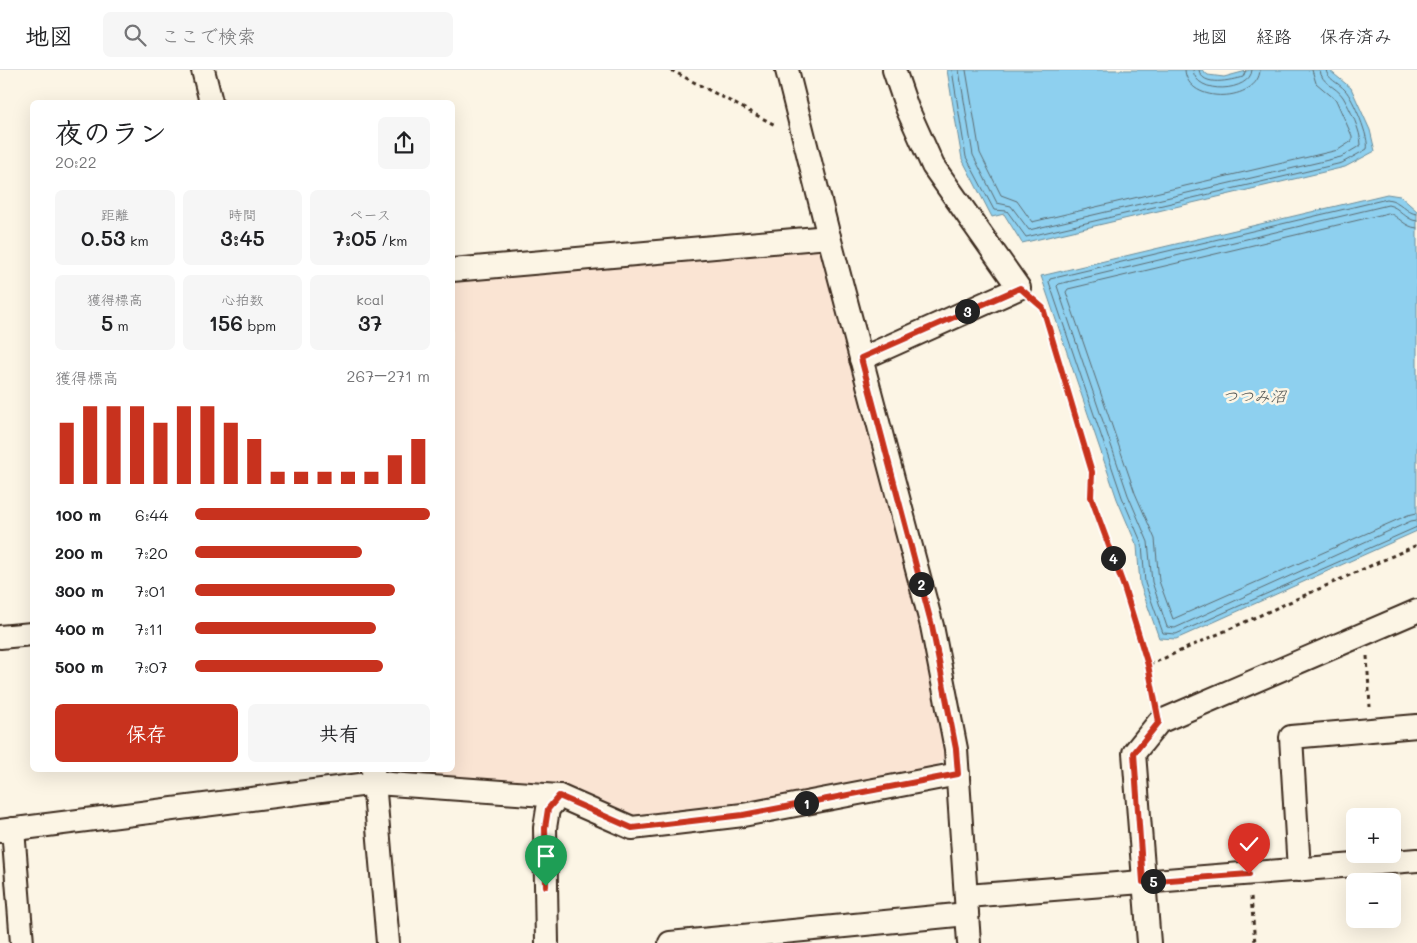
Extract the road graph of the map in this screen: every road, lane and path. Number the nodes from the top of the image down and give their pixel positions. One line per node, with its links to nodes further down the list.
1 (204, 70): 5 (street)
2 (671, 70): 6 (path)
3 (787, 70): 6 (street)
4 (894, 70): 9 (street)
5 (209, 100)
6 (806, 141): 7 (street)
7 (829, 237): 8 (street); 10 (street)
8 (455, 270)
9 (1020, 288): 10 (street); 16 (path)
10 (861, 358): 20 (street)
11 (1417, 545): 16 (path)
12 (1417, 611): 13 (street)
13 (1366, 633): 17 (street); 19 (path)
14 (30, 634): 15 (street)
15 (0, 637)
16 (1148, 665): 17 (path)
17 (1159, 722): 27 (street)
18 (1417, 726): 19 (street)
19 (1372, 730): 25 (street)
20 (958, 774): 22 (street); 28 (street)
21 (374, 776): 22 (street); 23 (street); 30 (street)
22 (559, 796): 31 (street)
23 (3, 828): 29 (street)
24 (1417, 860): 25 (street)
25 (1299, 870): 26 (street)
26 (1249, 874): 27 (street); 35 (path)
27 (1143, 882): 28 (street); 34 (street)
28 (967, 905): 32 (street); 33 (street)
29 (22, 943)
30 (388, 943)
31 (547, 943)
32 (670, 943)
33 (969, 943)
34 (1149, 943)
35 (1256, 943)

